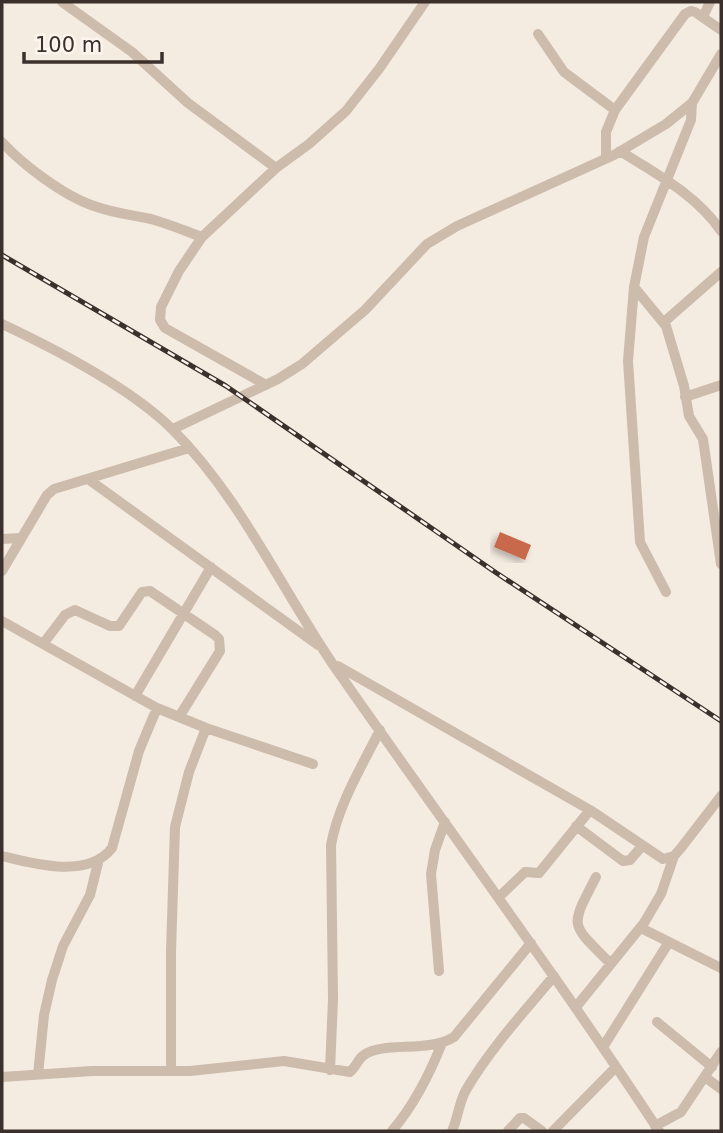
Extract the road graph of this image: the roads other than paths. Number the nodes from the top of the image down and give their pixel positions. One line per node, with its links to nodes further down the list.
1 (62, 2): 13 (street)
2 (425, 2): 13 (street)
3 (710, 2): 4 (street)
4 (703, 17): 5 (street); 9 (street)
5 (721, 30)
6 (538, 34): 9 (street)
7 (721, 54): 8 (street)
8 (692, 103): 11 (street); 14 (street)
9 (615, 110): 12 (street)
10 (2, 142): 16 (street)
11 (620, 151): 12 (street); 14 (street)
12 (606, 158): 21 (street)
13 (276, 169): 16 (street)
14 (668, 180): 15 (street); 18 (street)
15 (721, 231)
16 (202, 237): 21 (street)
17 (721, 272): 19 (street)
18 (634, 287): 19 (street); 32 (street)
19 (664, 322): 23 (street)
20 (2, 324): 24 (street)
21 (266, 385): 24 (street)
22 (721, 385): 23 (street)
23 (685, 397): 29 (street)
24 (173, 429): 25 (street)
25 (189, 448): 26 (street); 36 (street)
26 (88, 479): 27 (street); 30 (street)
27 (20, 538): 28 (street); 31 (street)
28 (2, 539)
29 (721, 564)
30 (211, 567): 33 (street); 36 (street)
31 (2, 571)
32 (666, 592)
33 (184, 615): 35 (street); 38 (street); 40 (street)
34 (2, 621): 35 (street)
35 (43, 644): 38 (street)
36 (323, 648): 37 (street)
37 (333, 663): 42 (street); 45 (street)
38 (135, 696): 39 (street)
39 (157, 708): 40 (street); 51 (street)
40 (179, 717): 41 (street)
41 (205, 727): 43 (street); 68 (street)
42 (380, 730): 46 (street); 67 (street)
43 (313, 764)
44 (721, 796): 50 (street)
45 (590, 810): 47 (street); 48 (street)
46 (445, 822): 53 (street); 59 (street)
47 (576, 827): 48 (street); 53 (street)
48 (642, 846): 50 (street)
49 (2, 856): 51 (street)
50 (674, 856): 54 (street)
51 (99, 859): 70 (street)
52 (596, 877): 57 (street)
53 (499, 897): 56 (street)
54 (641, 928): 55 (street); 57 (street)
55 (669, 942): 58 (street); 64 (street)
56 (531, 943): 60 (street); 63 (street)
57 (610, 963): 61 (street)
58 (721, 968)
59 (439, 971)
60 (554, 976): 61 (street); 75 (street)
61 (576, 1007): 64 (street)
62 (657, 1022): 69 (street)
63 (442, 1044): 67 (street); 74 (street)
64 (603, 1047): 66 (street)
65 (721, 1052): 69 (street)
66 (617, 1067): 73 (street); 78 (street)
67 (330, 1070): 68 (street)
68 (171, 1071): 70 (street)
69 (708, 1072): 72 (street); 73 (street)
70 (38, 1074): 71 (street)
71 (2, 1077)
72 (721, 1089)
73 (657, 1129)
74 (392, 1131)
75 (452, 1131)
76 (508, 1131): 77 (street)
77 (542, 1131)
78 (553, 1131)

